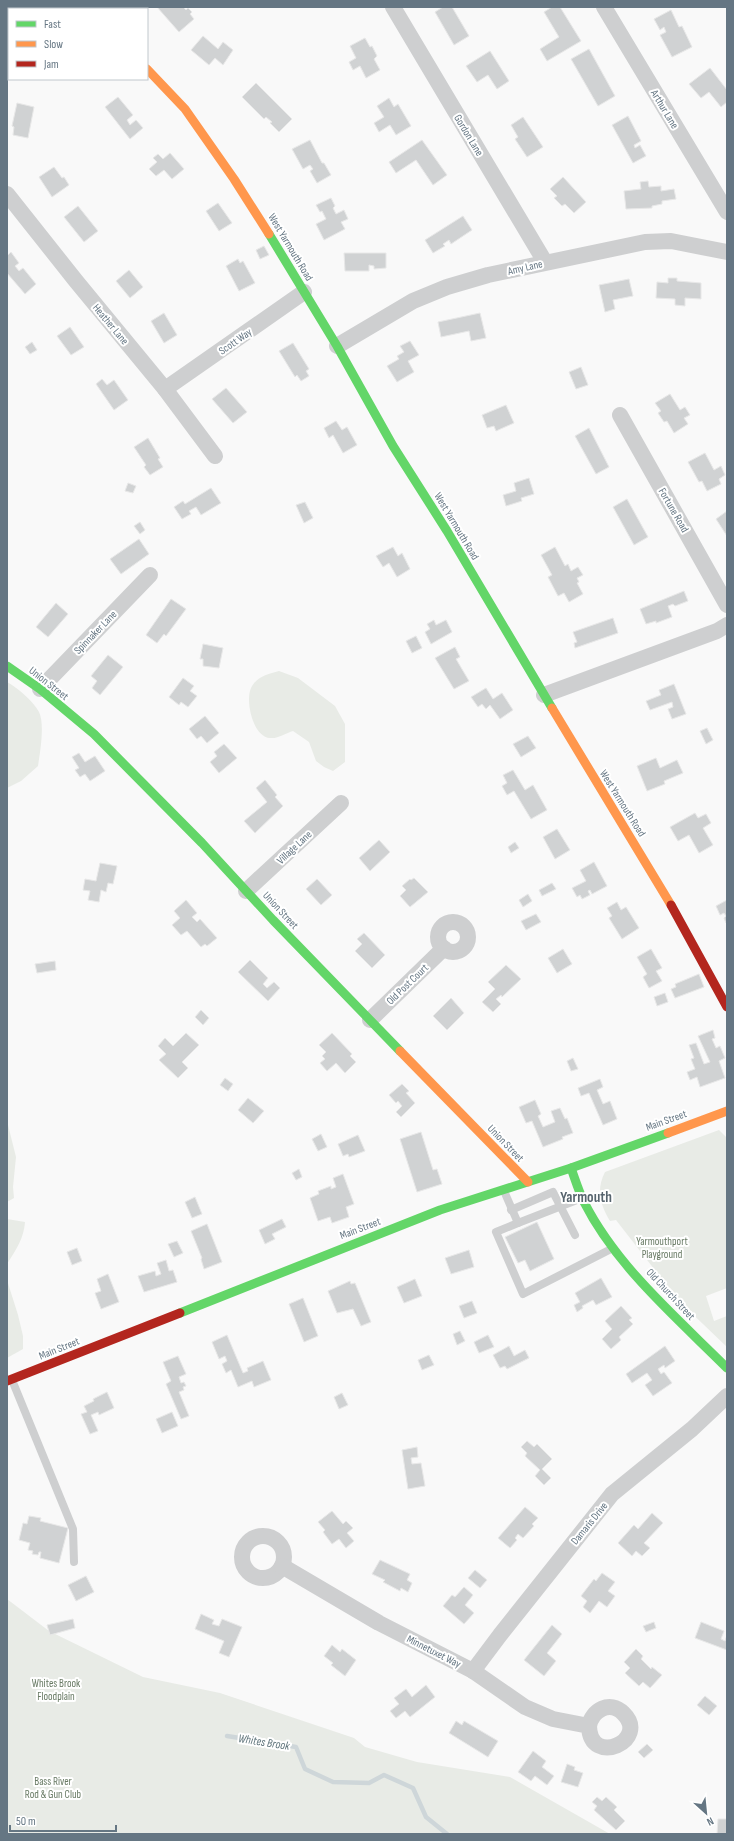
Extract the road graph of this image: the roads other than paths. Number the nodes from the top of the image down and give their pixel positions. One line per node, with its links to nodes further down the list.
1 (393, 7): 7 (street, Gordon Lane)
2 (604, 7): 5 (street, Arthur Lane)
3 (148, 70): 8 (main road, West Yarmouth Road)
4 (7, 194): 10 (street, Heather Lane)
5 (727, 212)
6 (727, 252): 7 (street, Amy Lane)
7 (545, 262): 9 (street, Amy Lane)
8 (304, 292): 9 (main road, West Yarmouth Road); 10 (street, Scott Way)
9 (337, 346): 18 (main road, West Yarmouth Road)
10 (166, 389): 12 (street, Heather Lane)
11 (620, 415): 14 (street, Fortune Road)
12 (215, 456)
13 (150, 575): 17 (street, Spinnaker Lane)
14 (727, 605)
15 (727, 625): 18 (street)
16 (7, 666): 17 (main road, Union Street)
17 (40, 689): 20 (main road, Union Street)
18 (544, 695): 22 (main road, West Yarmouth Road)
19 (341, 803): 20 (street, Village Lane)
20 (246, 891): 23 (main road, Union Street)
21 (444, 948): 23 (street, Old Post Court)
22 (727, 1007)
23 (370, 1020): 26 (main road, Union Street)
24 (727, 1111): 25 (main road, Main Street)
25 (571, 1168): 26 (main road, Main Street); 28 (main road, Old Church Street)
26 (528, 1182): 27 (main road, Main Street)
27 (503, 1190): 30 (lane); 35 (main road, Main Street)
28 (582, 1198): 29 (lane); 33 (main road, Old Church Street)
29 (560, 1206): 30 (lane); 31 (lane); 32 (lane)
30 (512, 1210): 31 (lane)
31 (518, 1223): 33 (lane)
32 (575, 1235)
33 (614, 1248): 34 (main road, Old Church Street)
34 (727, 1368)
35 (9, 1380): 37 (lane)
36 (727, 1396): 39 (street, Damaris Drive)
37 (74, 1562)
38 (282, 1566): 39 (street, Minnetuxet Way)
39 (473, 1671): 40 (street, Minnetuxet Way)
40 (589, 1726)

